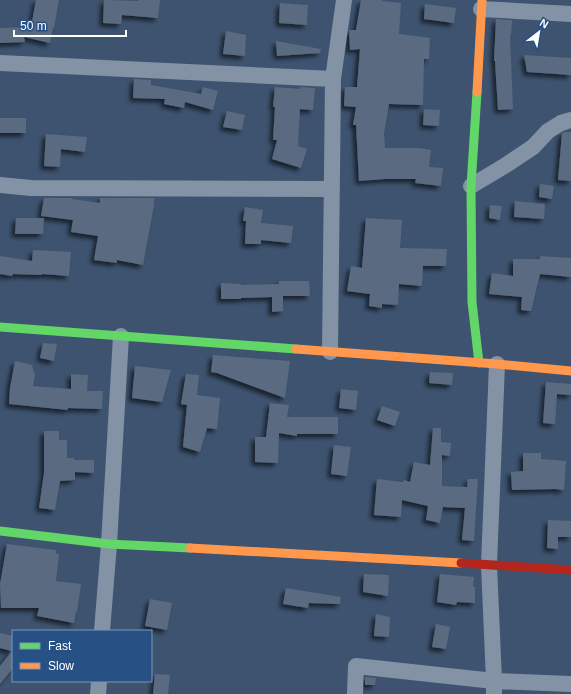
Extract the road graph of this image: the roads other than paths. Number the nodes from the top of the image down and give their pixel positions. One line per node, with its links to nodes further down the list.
1 (344, 0): 5 (street)
2 (482, 4): 3 (street); 8 (street)
3 (571, 14)
4 (0, 63): 5 (street)
5 (333, 79): 9 (street)
6 (571, 120): 8 (street)
7 (0, 185): 9 (street)
8 (471, 186): 13 (street)
9 (332, 189): 12 (street)
10 (0, 327): 11 (street)
11 (121, 336): 12 (street); 17 (street)
12 (330, 352): 13 (street)
13 (479, 363): 14 (street)
14 (497, 364): 15 (street); 18 (street)
15 (571, 371)
16 (0, 531): 17 (street)
17 (109, 544): 18 (street); 20 (street)
18 (489, 565): 19 (street); 23 (street)
19 (571, 570)
20 (102, 630)
21 (99, 682): 24 (street)
22 (571, 684): 23 (street)
23 (494, 688): 25 (street)
24 (98, 694)
25 (355, 694)

